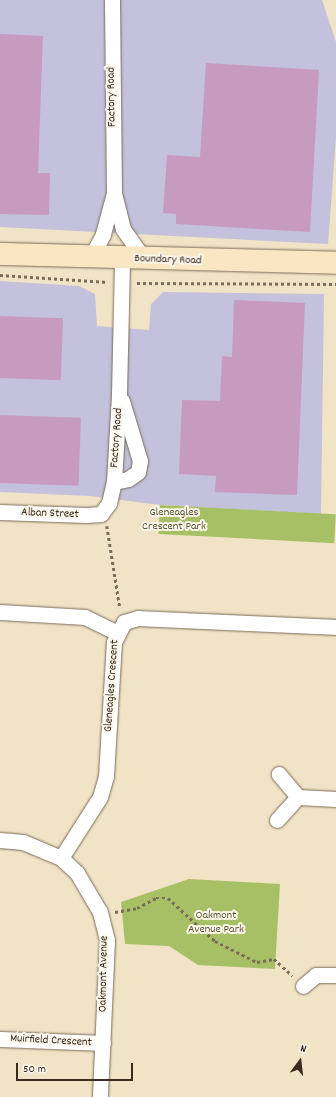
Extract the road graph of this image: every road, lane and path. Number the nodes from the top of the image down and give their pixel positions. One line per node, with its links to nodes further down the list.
1 (112, 0): 2 (street, Factory Road)
2 (114, 193): 4 (street, Factory Road); 6 (street, Factory Road)
3 (0, 254): 4 (main road, Boundary Road)
4 (91, 257): 5 (main road, Boundary Road)
5 (122, 258): 6 (main road, Boundary Road); 9 (street, Factory Road)
6 (144, 259): 7 (main road, Boundary Road)
7 (336, 263)
8 (0, 275): 9 (path)
9 (121, 283): 10 (path); 11 (street, Factory Road)
10 (336, 284)
11 (119, 394): 12 (street, Factory Road); 12 (street, Factory Road)
12 (114, 482): 14 (street, Factory Road)
13 (0, 512): 14 (street, Alban Street)
14 (100, 514): 16 (path)
15 (0, 612): 16 (street)
16 (120, 627): 17 (street); 23 (street, Gleneagles Crescent)
17 (336, 628)
18 (279, 774): 19 (street)
19 (298, 797): 20 (street); 21 (street)
20 (336, 799)
21 (277, 820)
22 (0, 840): 23 (street, Oakmont Avenue)
23 (61, 858): 24 (street, Oakmont Avenue)
24 (100, 912): 26 (path); 28 (street, Oakmont Avenue)
25 (336, 975): 26 (street)
26 (303, 986)
27 (0, 1039): 28 (street, Muirfield Crescent)
28 (103, 1043): 29 (street, Oakmont Avenue)
29 (100, 1097)

